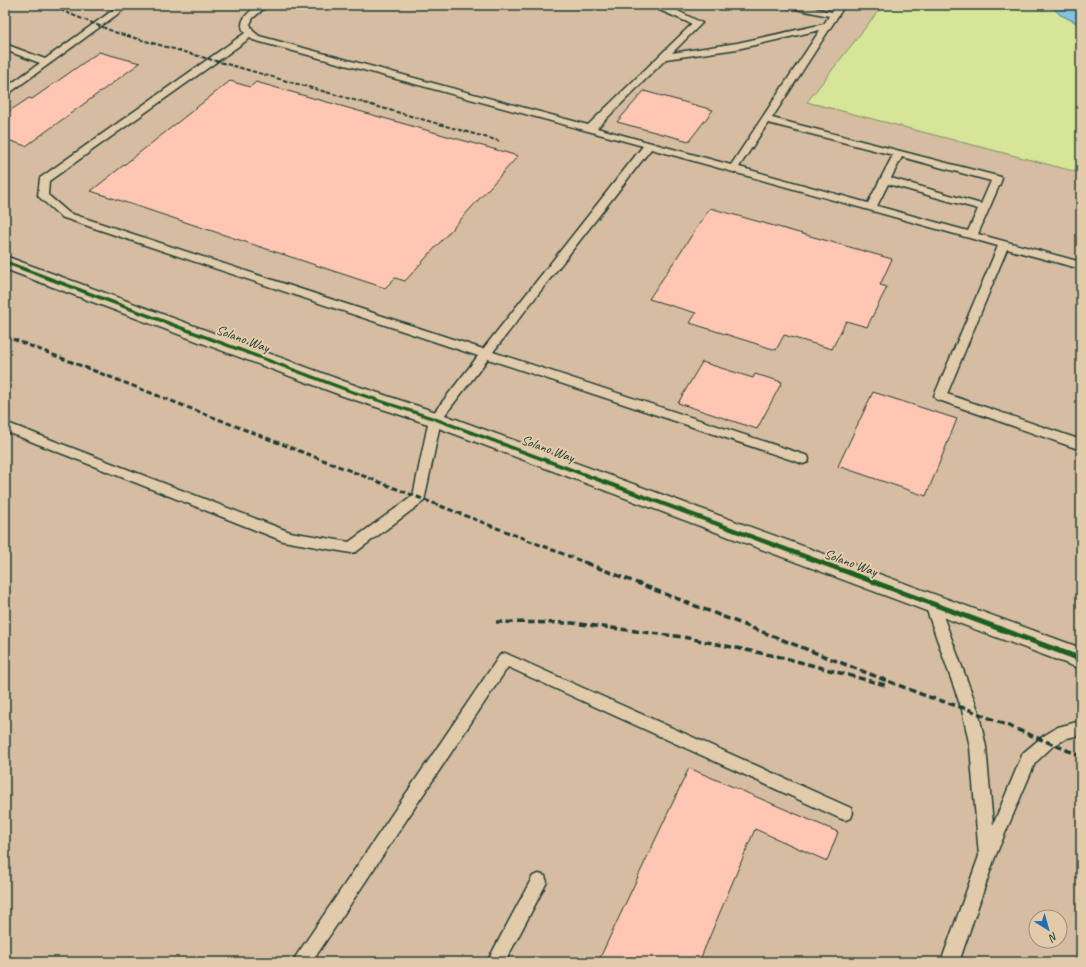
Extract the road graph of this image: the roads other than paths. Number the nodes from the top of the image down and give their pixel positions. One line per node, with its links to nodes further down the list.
1 (126, 5): 11 (lane)
2 (264, 5): 8 (lane)
3 (652, 5): 10 (lane)
4 (789, 5): 6 (lane)
5 (841, 5): 6 (lane)
6 (834, 15): 7 (lane)
7 (827, 26): 10 (lane); 13 (lane)
8 (249, 34): 14 (lane); 25 (lane)
9 (5, 47): 11 (lane)
10 (664, 57): 14 (lane)
11 (46, 62): 12 (lane)
12 (5, 92)
13 (765, 119): 16 (lane); 17 (lane)
14 (590, 129): 15 (lane)
15 (650, 145): 17 (lane); 25 (lane)
16 (900, 153): 18 (lane); 20 (lane)
17 (733, 169): 19 (lane)
18 (885, 180): 19 (lane); 20 (lane)
19 (871, 207): 21 (lane)
20 (985, 208): 21 (lane)
21 (972, 235): 22 (lane)
22 (1004, 244): 24 (lane); 28 (lane)
23 (5, 262): 26 (street, Solano Way)
24 (1081, 266)
25 (487, 354): 26 (lane); 29 (lane)
26 (435, 419): 27 (lane); 30 (street, Solano Way)
27 (5, 426)
28 (1081, 444)
29 (803, 459)
30 (932, 605): 31 (street, Solano Way); 34 (lane)
31 (1081, 659)
32 (1081, 728): 34 (lane)
33 (845, 812): 36 (lane)
34 (987, 857): 38 (lane)
35 (540, 882): 37 (lane)
36 (302, 962)
37 (496, 962)
38 (950, 962)

